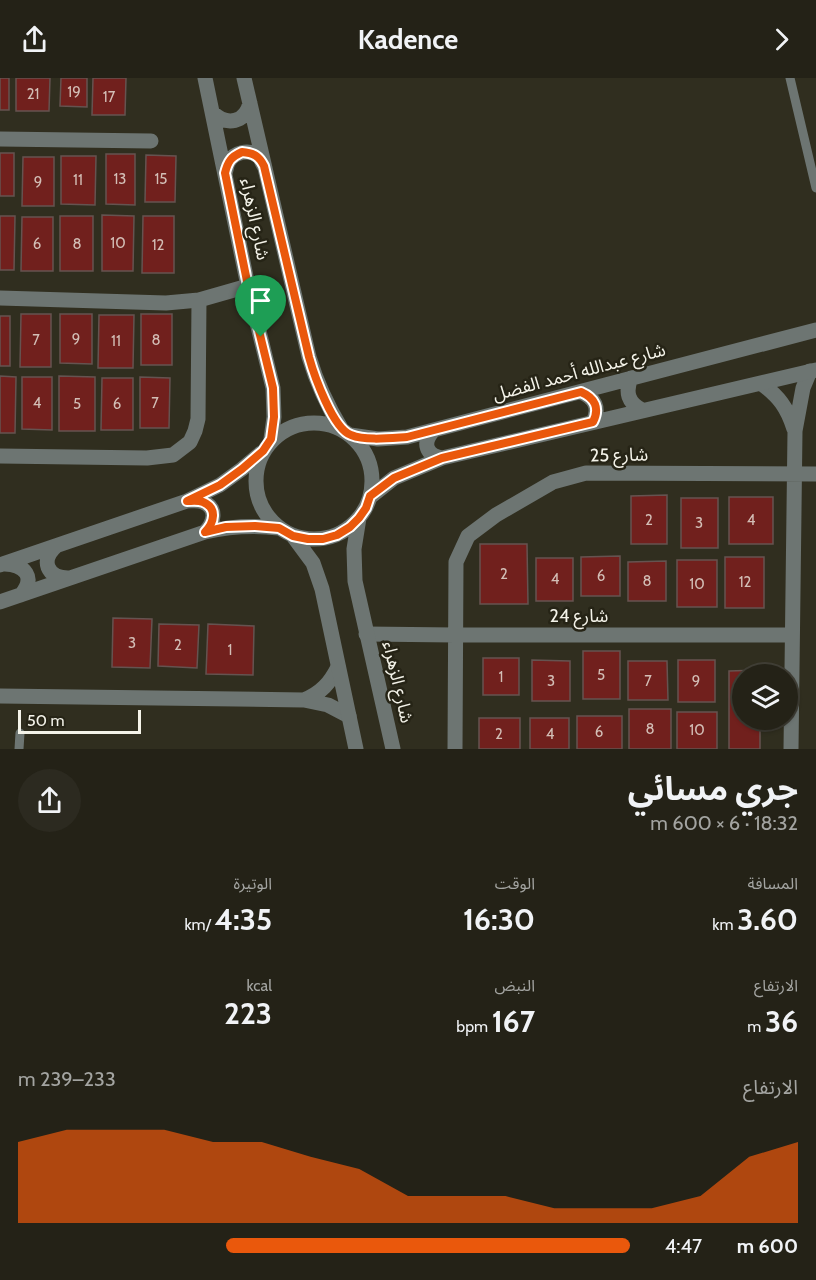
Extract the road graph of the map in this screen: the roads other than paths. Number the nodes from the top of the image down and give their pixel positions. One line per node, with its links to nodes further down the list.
1 (205, 78): 5 (street, شارع الزهراء)
2 (244, 78): 4 (street, شارع الزهراء)
3 (790, 78): 8 (lane)
4 (250, 103): 5 (street); 9 (street, شارع الزهراء)
5 (213, 113): 10 (street, شارع الزهراء)
6 (0, 139): 7 (street)
7 (151, 141)
8 (811, 145): 11 (lane)
9 (264, 166): 10 (street); 24 (street, شارع الزهراء)
10 (225, 173): 12 (street, شارع الزهراء)
11 (816, 188)
12 (248, 286): 14 (street); 25 (street, شارع الزهراء)
13 (0, 298): 14 (street)
14 (199, 300): 26 (street)
15 (816, 330): 17 (street, شارع عبدالله أحمد الفضل)
16 (813, 371): 18 (street); 23 (street)
17 (632, 378): 19 (street, شارع عبدالله أحمد الفضل); 20 (street)
18 (762, 384): 20 (street); 23 (street)
19 (581, 392): 21 (street); 22 (street, شارع عبدالله أحمد الفضل)
20 (642, 410): 21 (street)
21 (593, 422): 27 (street)
22 (433, 430): 24 (street, شارع عبدالله أحمد الفضل); 27 (street)
23 (795, 431): 28 (street)
24 (346, 433): 25 (street); 30 (street)
25 (267, 445): 31 (street); 34 (street)
26 (0, 456)
27 (442, 458): 30 (street)
28 (795, 474): 29 (street, شارع 25); 41 (street, شارع 25); 42 (street)
29 (816, 474)
30 (370, 496): 32 (street)
31 (187, 501): 33 (street); 35 (street)
32 (359, 518): 34 (street); 40 (street, شارع الزهراء)
33 (205, 532): 34 (street); 37 (street)
34 (286, 532): 43 (street)
35 (56, 546): 36 (street); 37 (street)
36 (2, 565): 38 (street)
37 (68, 578): 38 (street)
38 (21, 595): 39 (street)
39 (0, 602)
40 (366, 634): 41 (street, شارع 24); 50 (street, شارع الزهراء)
41 (455, 635): 42 (street, شارع 24); 51 (street)
42 (792, 635): 52 (street)
43 (338, 667): 45 (street); 46 (street)
44 (0, 696): 45 (street)
45 (304, 700): 46 (street)
46 (349, 716): 49 (street)
47 (20, 733): 48 (lane)
48 (20, 749)
49 (356, 749)
50 (393, 749)
51 (455, 749)
52 (791, 749)

